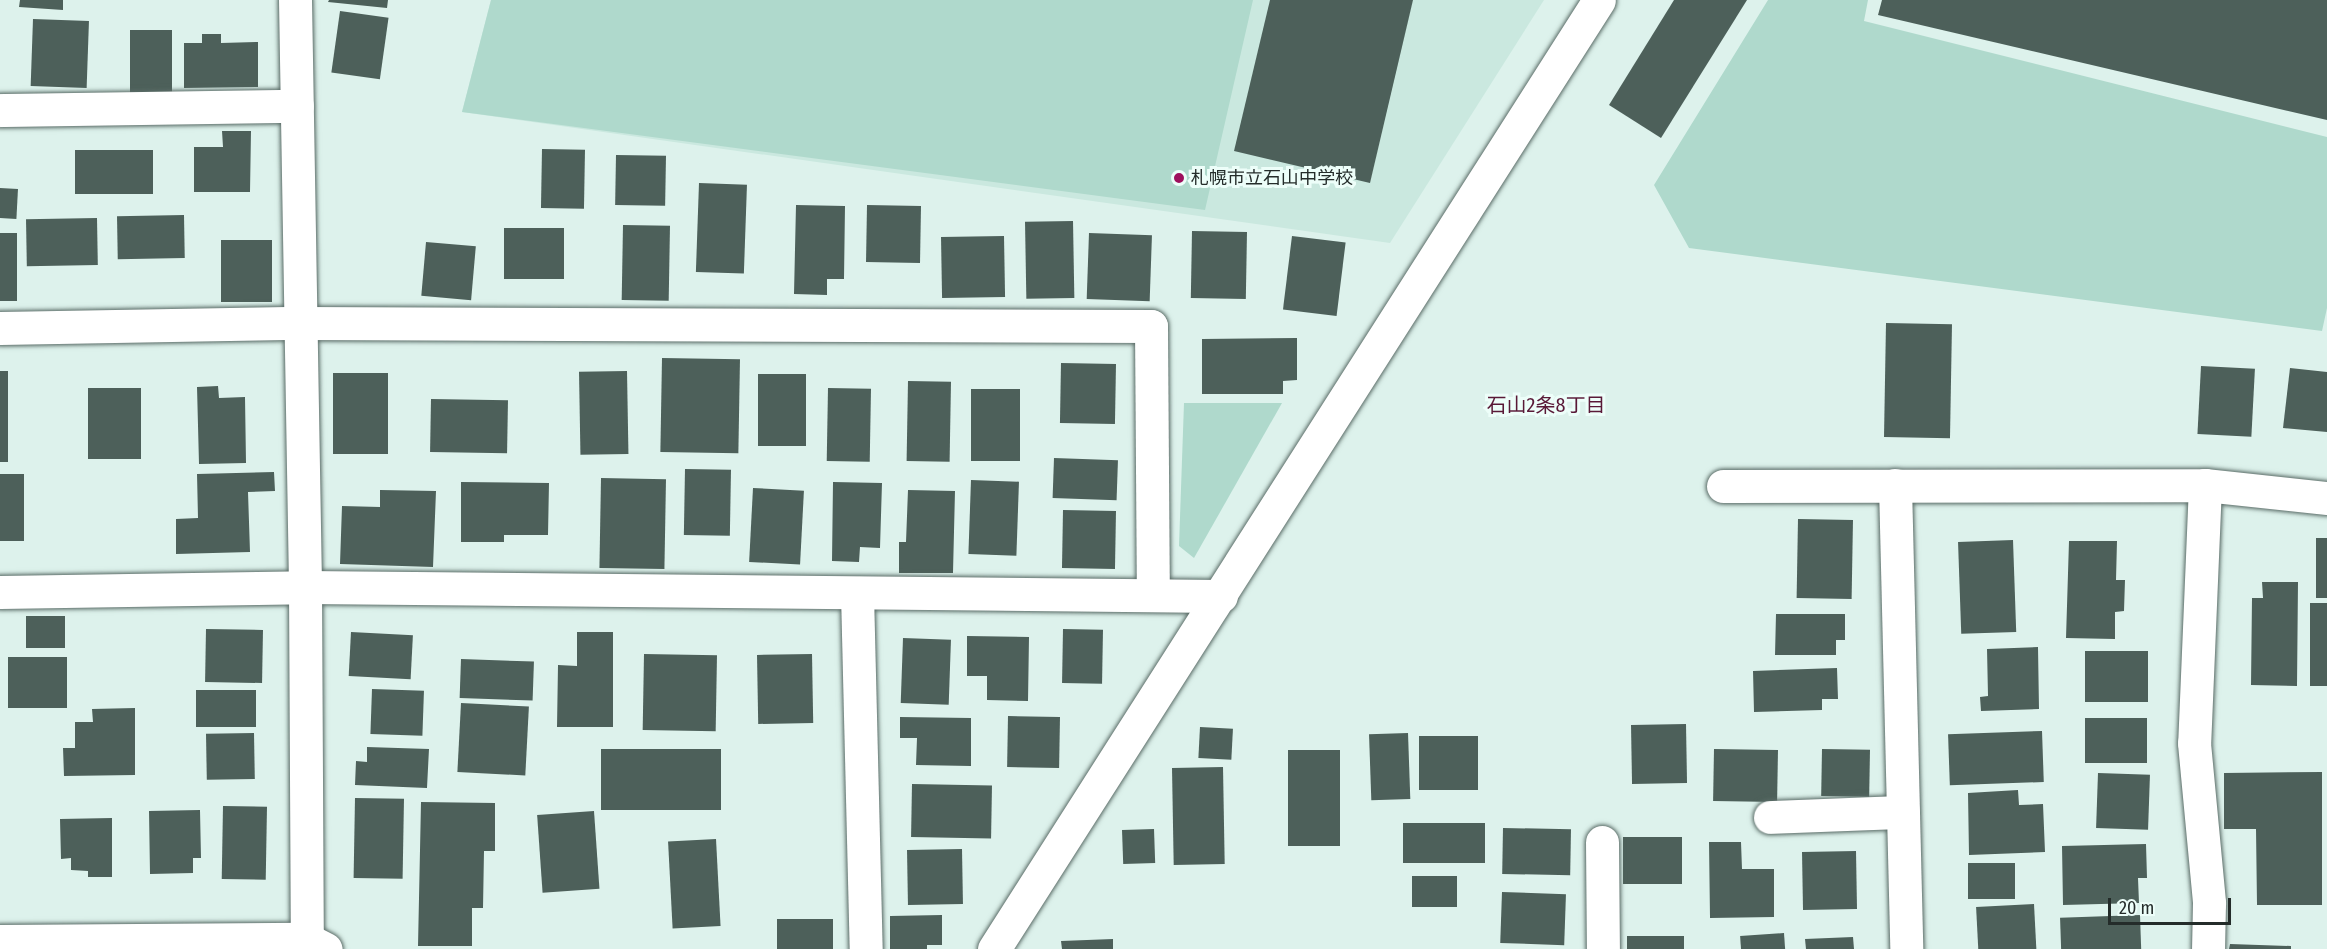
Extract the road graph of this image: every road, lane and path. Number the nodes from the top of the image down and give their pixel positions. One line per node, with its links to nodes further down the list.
1 (295, 0): 3 (street)
2 (1599, 0): 15 (street)
3 (297, 106): 4 (street); 5 (street)
4 (0, 110)
5 (301, 322): 6 (street); 11 (street); 14 (street)
6 (0, 328)
7 (1895, 485): 8 (street); 9 (street); 16 (street)
8 (2205, 485): 10 (street); 25 (street)
9 (1723, 486)
10 (2327, 498)
11 (305, 587): 12 (street); 13 (street); 20 (street)
12 (0, 592)
13 (857, 593): 14 (street); 21 (street)
14 (1153, 595): 15 (street)
15 (1221, 596): 22 (street)
16 (1903, 812): 17 (street); 24 (street)
17 (1770, 817)
18 (1602, 842): 23 (street)
19 (0, 941): 20 (street)
20 (313, 946)
21 (866, 949)
22 (994, 949)
23 (1603, 949)
24 (1906, 949)
25 (2208, 949)

